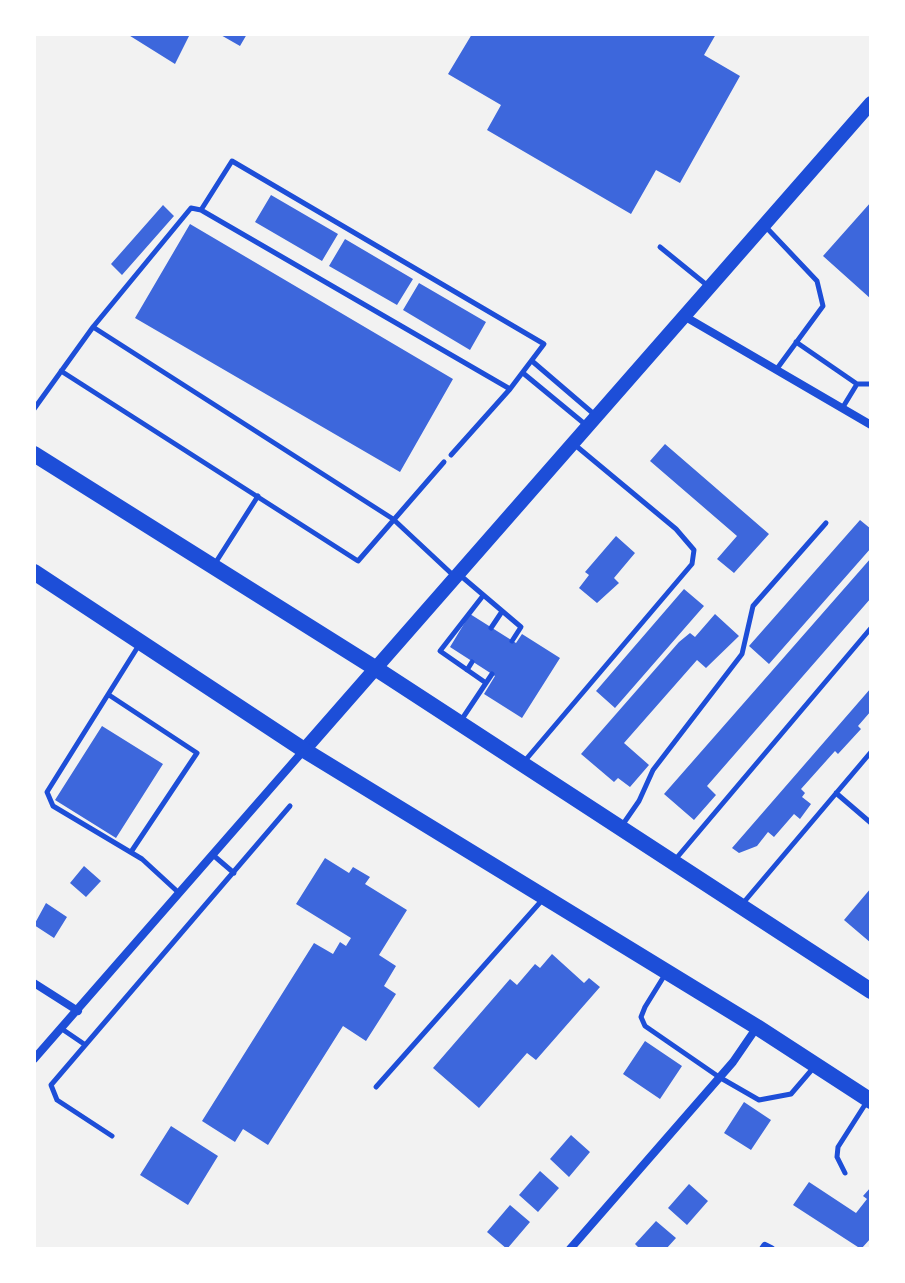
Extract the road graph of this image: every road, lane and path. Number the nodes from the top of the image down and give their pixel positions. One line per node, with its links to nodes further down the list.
1 (871, 103): 3 (main road)
2 (201, 210): 7 (lane); 9 (lane); 15 (lane)
3 (763, 225): 5 (main road); 8 (lane)
4 (660, 247): 5 (lane)
5 (708, 287): 6 (main road)
6 (683, 316): 10 (street); 18 (main road)
7 (93, 327): 11 (lane); 25 (lane)
8 (796, 342): 10 (lane); 13 (lane)
9 (532, 361): 12 (lane); 18 (lane)
10 (776, 370): 16 (street)
11 (61, 371): 17 (lane); 24 (lane)
12 (523, 373): 15 (lane); 18 (lane)
13 (857, 384): 14 (lane); 16 (lane)
14 (871, 384)
15 (510, 389): 22 (lane)
16 (842, 408): 19 (street)
17 (34, 409)
18 (592, 420): 20 (main road)
19 (871, 425)
20 (572, 443): 29 (main road); 45 (lane)
21 (34, 454): 27 (main road)
22 (451, 455)
23 (444, 462): 25 (lane)
24 (258, 496): 25 (lane); 27 (lane)
25 (393, 519): 29 (lane)
26 (826, 523): 49 (lane)
27 (213, 567): 37 (main road)
28 (34, 572): 35 (main road)
29 (456, 575): 30 (lane); 37 (main road)
30 (482, 597): 31 (lane); 38 (lane)
31 (501, 613): 32 (lane); 34 (lane)
32 (491, 628)
33 (871, 628): 52 (lane)
34 (512, 641)
35 (140, 642): 41 (lane); 43 (main road)
36 (472, 662): 38 (lane)
37 (375, 668): 42 (main road); 43 (main road)
38 (467, 670): 40 (lane)
39 (492, 674): 40 (lane)
40 (486, 683): 42 (lane)
41 (109, 695): 50 (lane); 50 (lane)
42 (460, 723): 45 (main road)
43 (304, 750): 51 (street); 55 (main road)
44 (871, 752): 46 (lane)
45 (523, 764): 49 (main road)
46 (836, 793): 48 (lane); 56 (lane)
47 (290, 806): 53 (lane)
48 (871, 823)
49 (620, 828): 52 (main road)
50 (131, 852): 54 (lane)
51 (213, 855): 53 (lane); 54 (street)
52 (673, 862): 56 (main road)
53 (234, 873): 63 (lane)
54 (179, 893): 60 (street)
55 (544, 897): 57 (main road); 67 (lane)
56 (740, 906): 59 (main road)
57 (667, 972): 61 (main road); 66 (lane)
58 (34, 983): 60 (street)
59 (871, 991)
60 (78, 1011): 62 (street)
61 (757, 1027): 65 (main road); 66 (street)
62 (62, 1029): 63 (lane); 64 (street)
63 (84, 1044): 69 (lane)
64 (34, 1059)
65 (816, 1065): 66 (lane); 68 (main road)
66 (719, 1077): 71 (street)
67 (376, 1087)
68 (870, 1099): 70 (lane)
69 (112, 1136)
70 (845, 1173)
71 (570, 1249)
72 (763, 1249): 73 (street)
73 (771, 1249)

